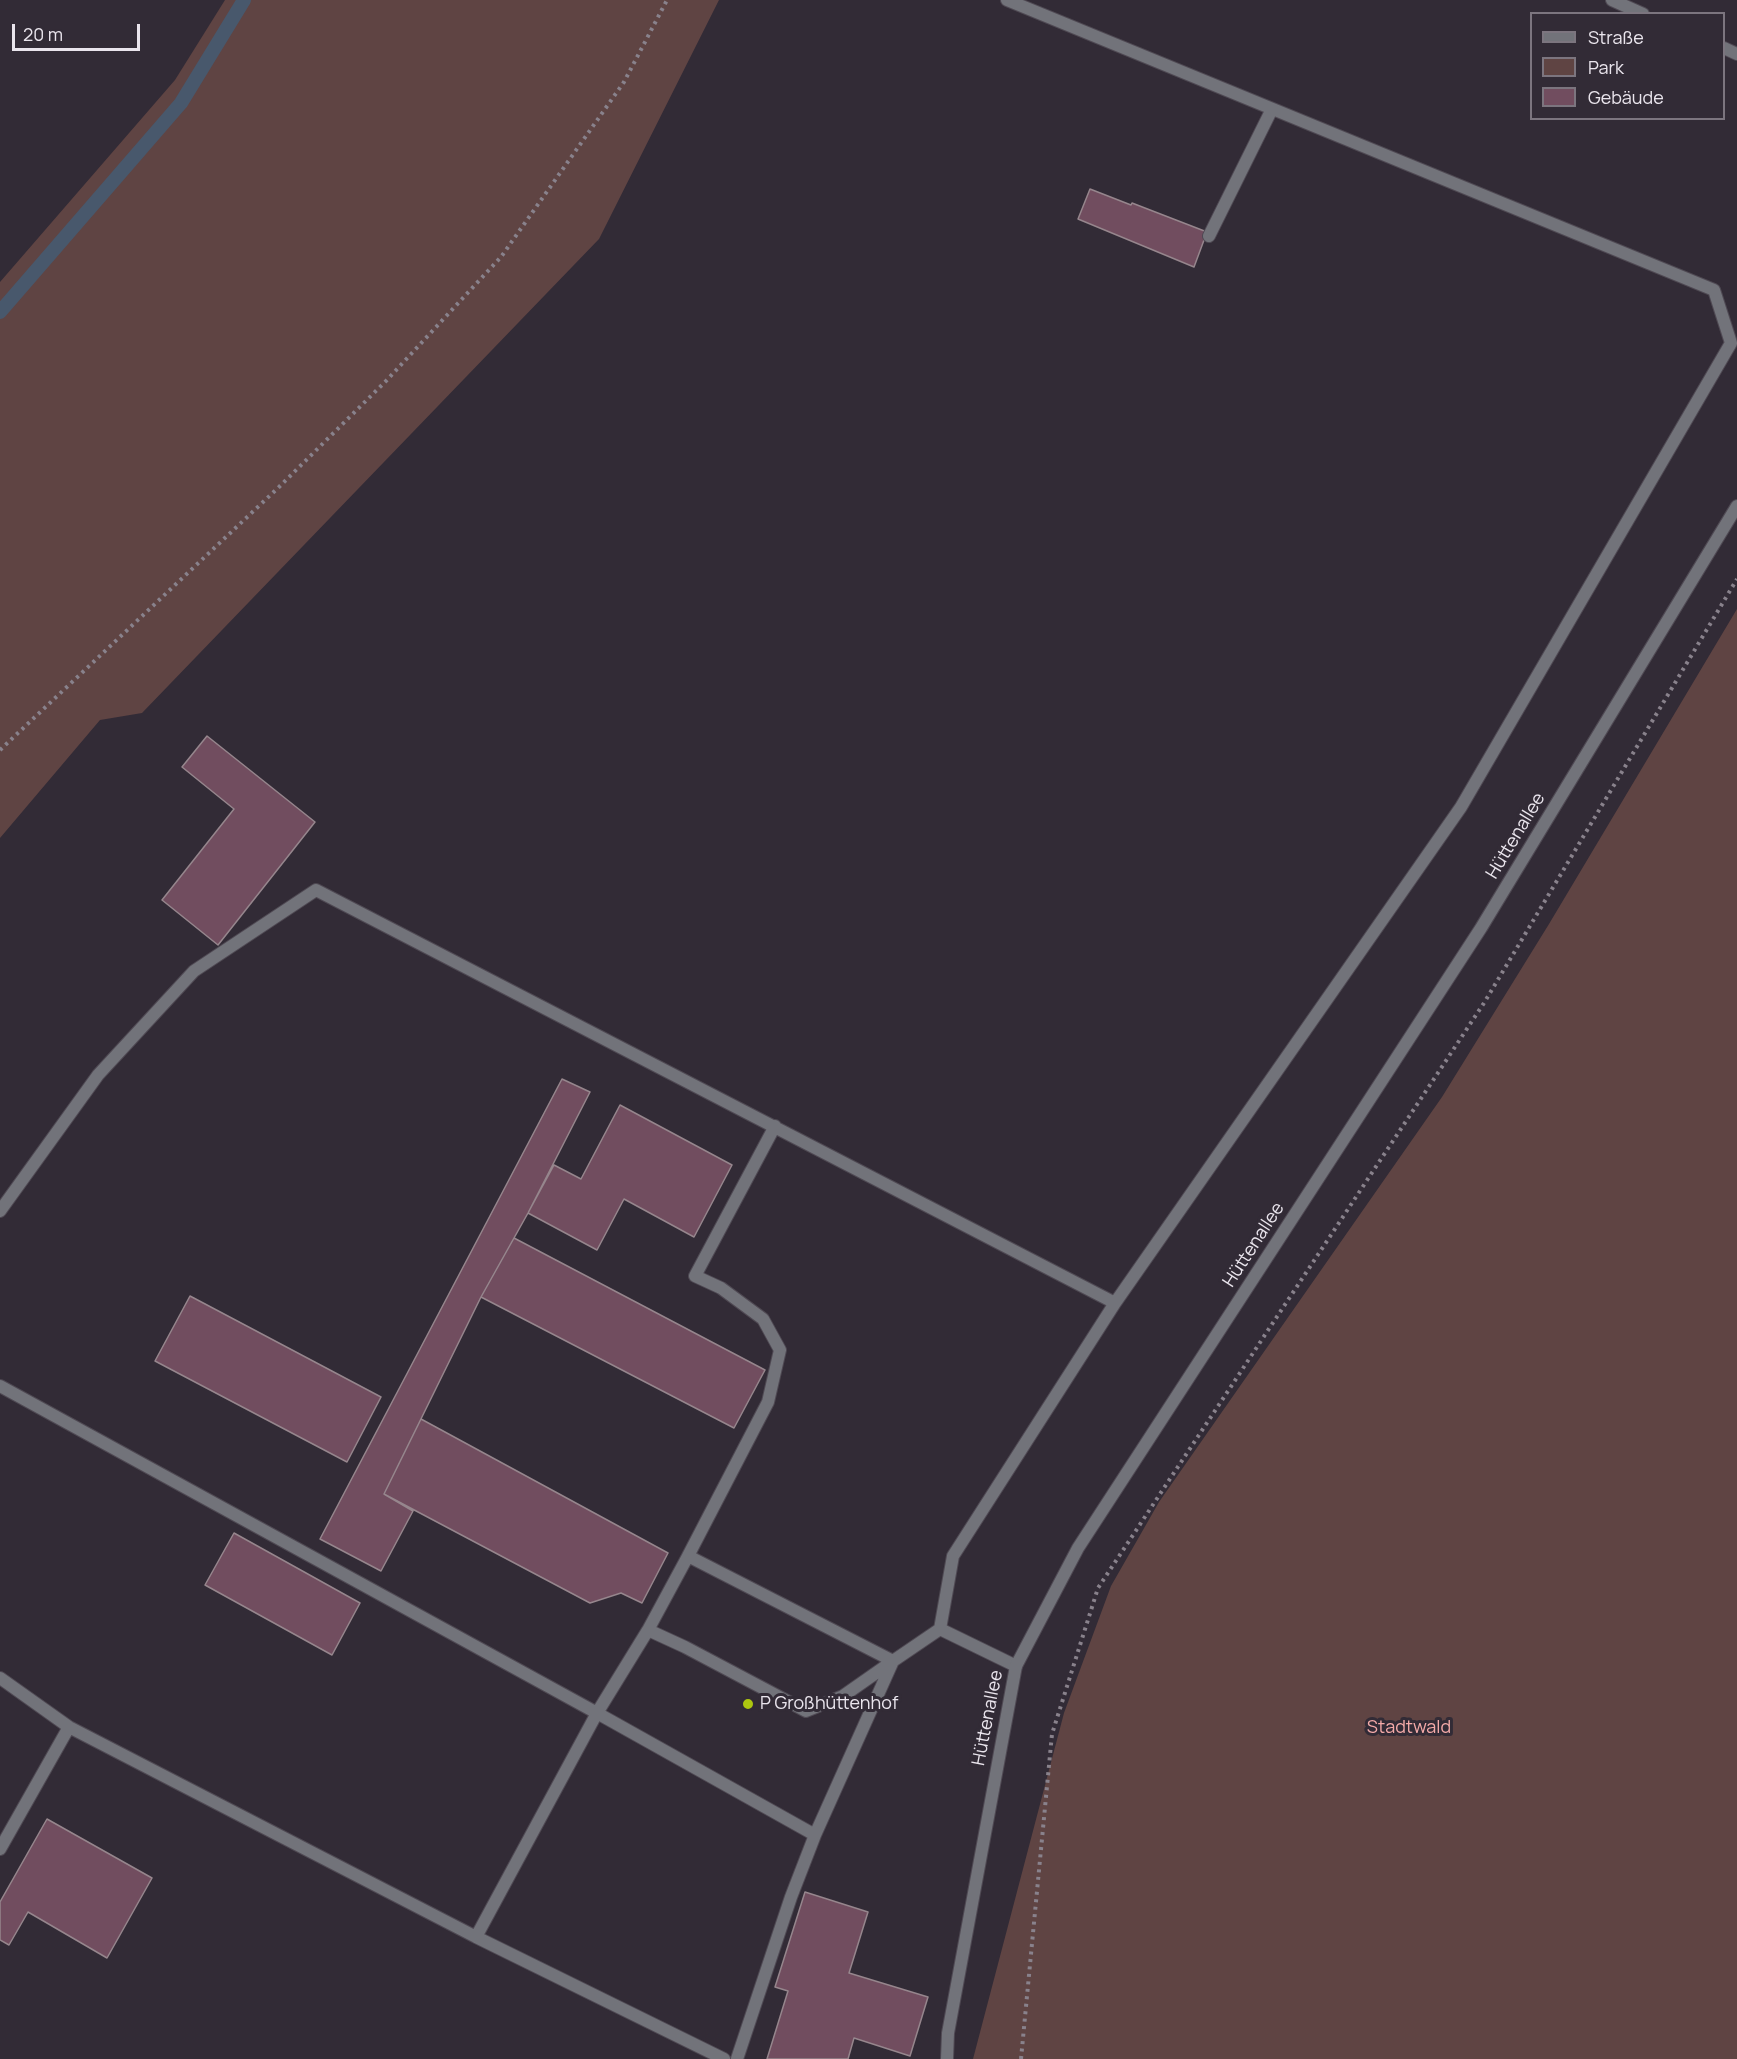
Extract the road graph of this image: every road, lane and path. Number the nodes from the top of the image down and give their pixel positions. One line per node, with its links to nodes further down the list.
1 (667, 0): 9 (path)
2 (1007, 0): 5 (street)
3 (1612, 0): 4 (street)
4 (1639, 12)
5 (1272, 109): 6 (street); 12 (street)
6 (1209, 236)
7 (1737, 506): 18 (street, Hüttenallee)
8 (1737, 579): 28 (path)
9 (0, 750)
10 (775, 1126): 11 (street); 12 (street); 14 (street)
11 (0, 1211)
12 (1115, 1303): 15 (street)
13 (0, 1386): 20 (street)
14 (688, 1556): 16 (street); 17 (street)
15 (940, 1629): 17 (street); 18 (street)
16 (648, 1630): 17 (street); 20 (street)
17 (893, 1661): 22 (street)
18 (1016, 1666): 27 (street, Hüttenallee)
19 (0, 1678): 21 (street)
20 (597, 1713): 22 (street); 24 (street)
21 (69, 1727): 23 (street); 24 (street)
22 (815, 1835): 26 (street)
23 (0, 1850)
24 (476, 1937): 25 (street)
25 (724, 2059)
26 (737, 2059)
27 (947, 2059)
28 (1021, 2059)

